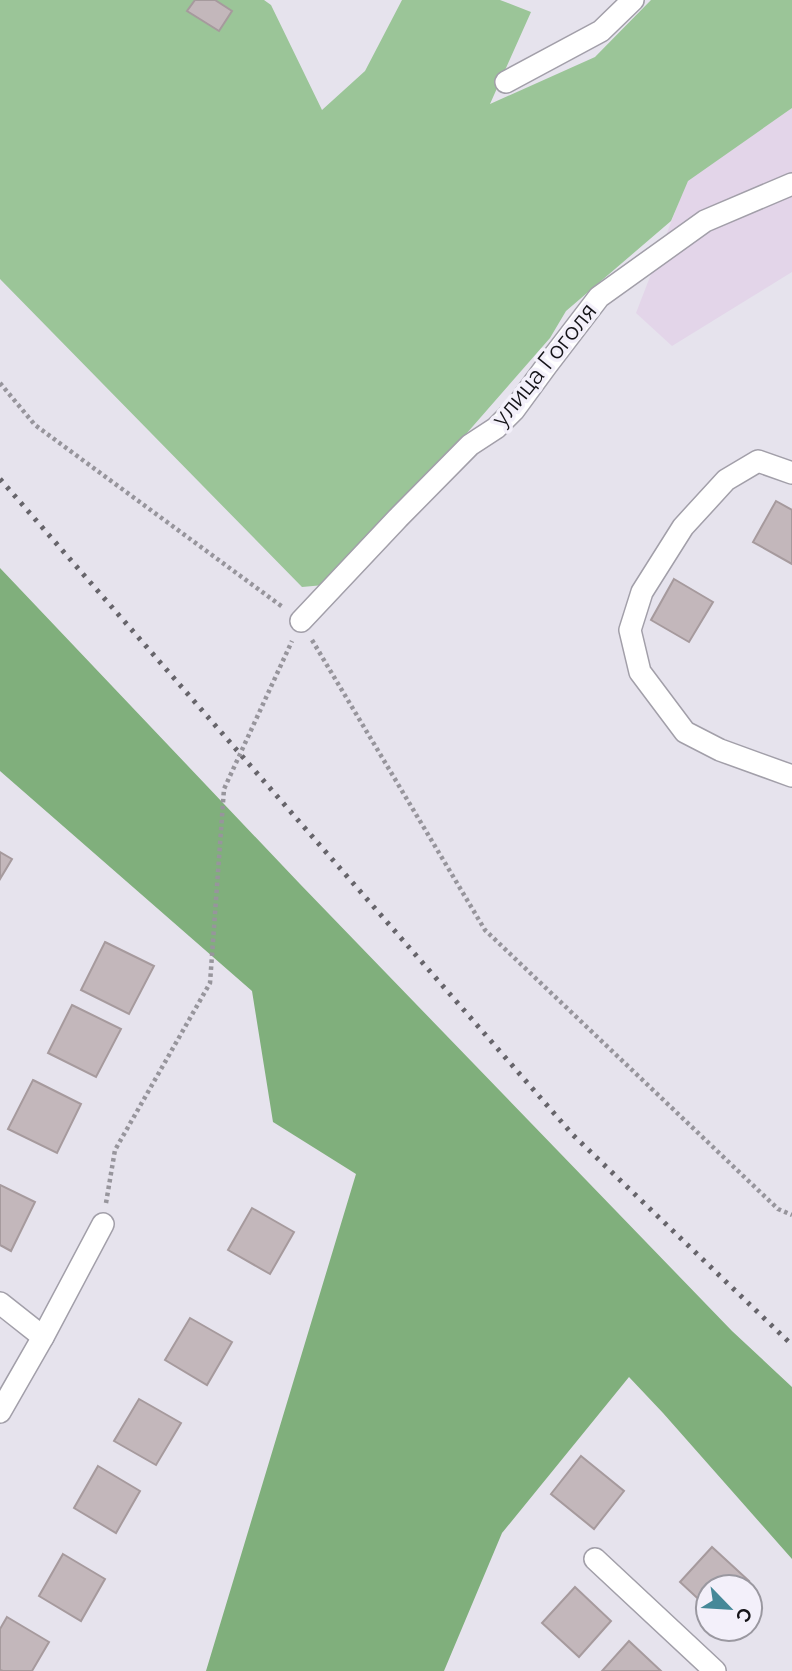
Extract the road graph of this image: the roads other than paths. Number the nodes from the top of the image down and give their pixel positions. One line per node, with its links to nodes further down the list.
1 (633, 0): 2 (street)
2 (506, 82)
3 (792, 184): 5 (street, улица Гоголя)
4 (792, 472): 6 (street)
5 (301, 621)
6 (792, 776)
7 (103, 1224): 9 (street)
8 (0, 1303): 9 (street)
9 (43, 1337): 10 (street)
10 (0, 1412)
11 (595, 1559): 12 (street)
12 (715, 1671)

